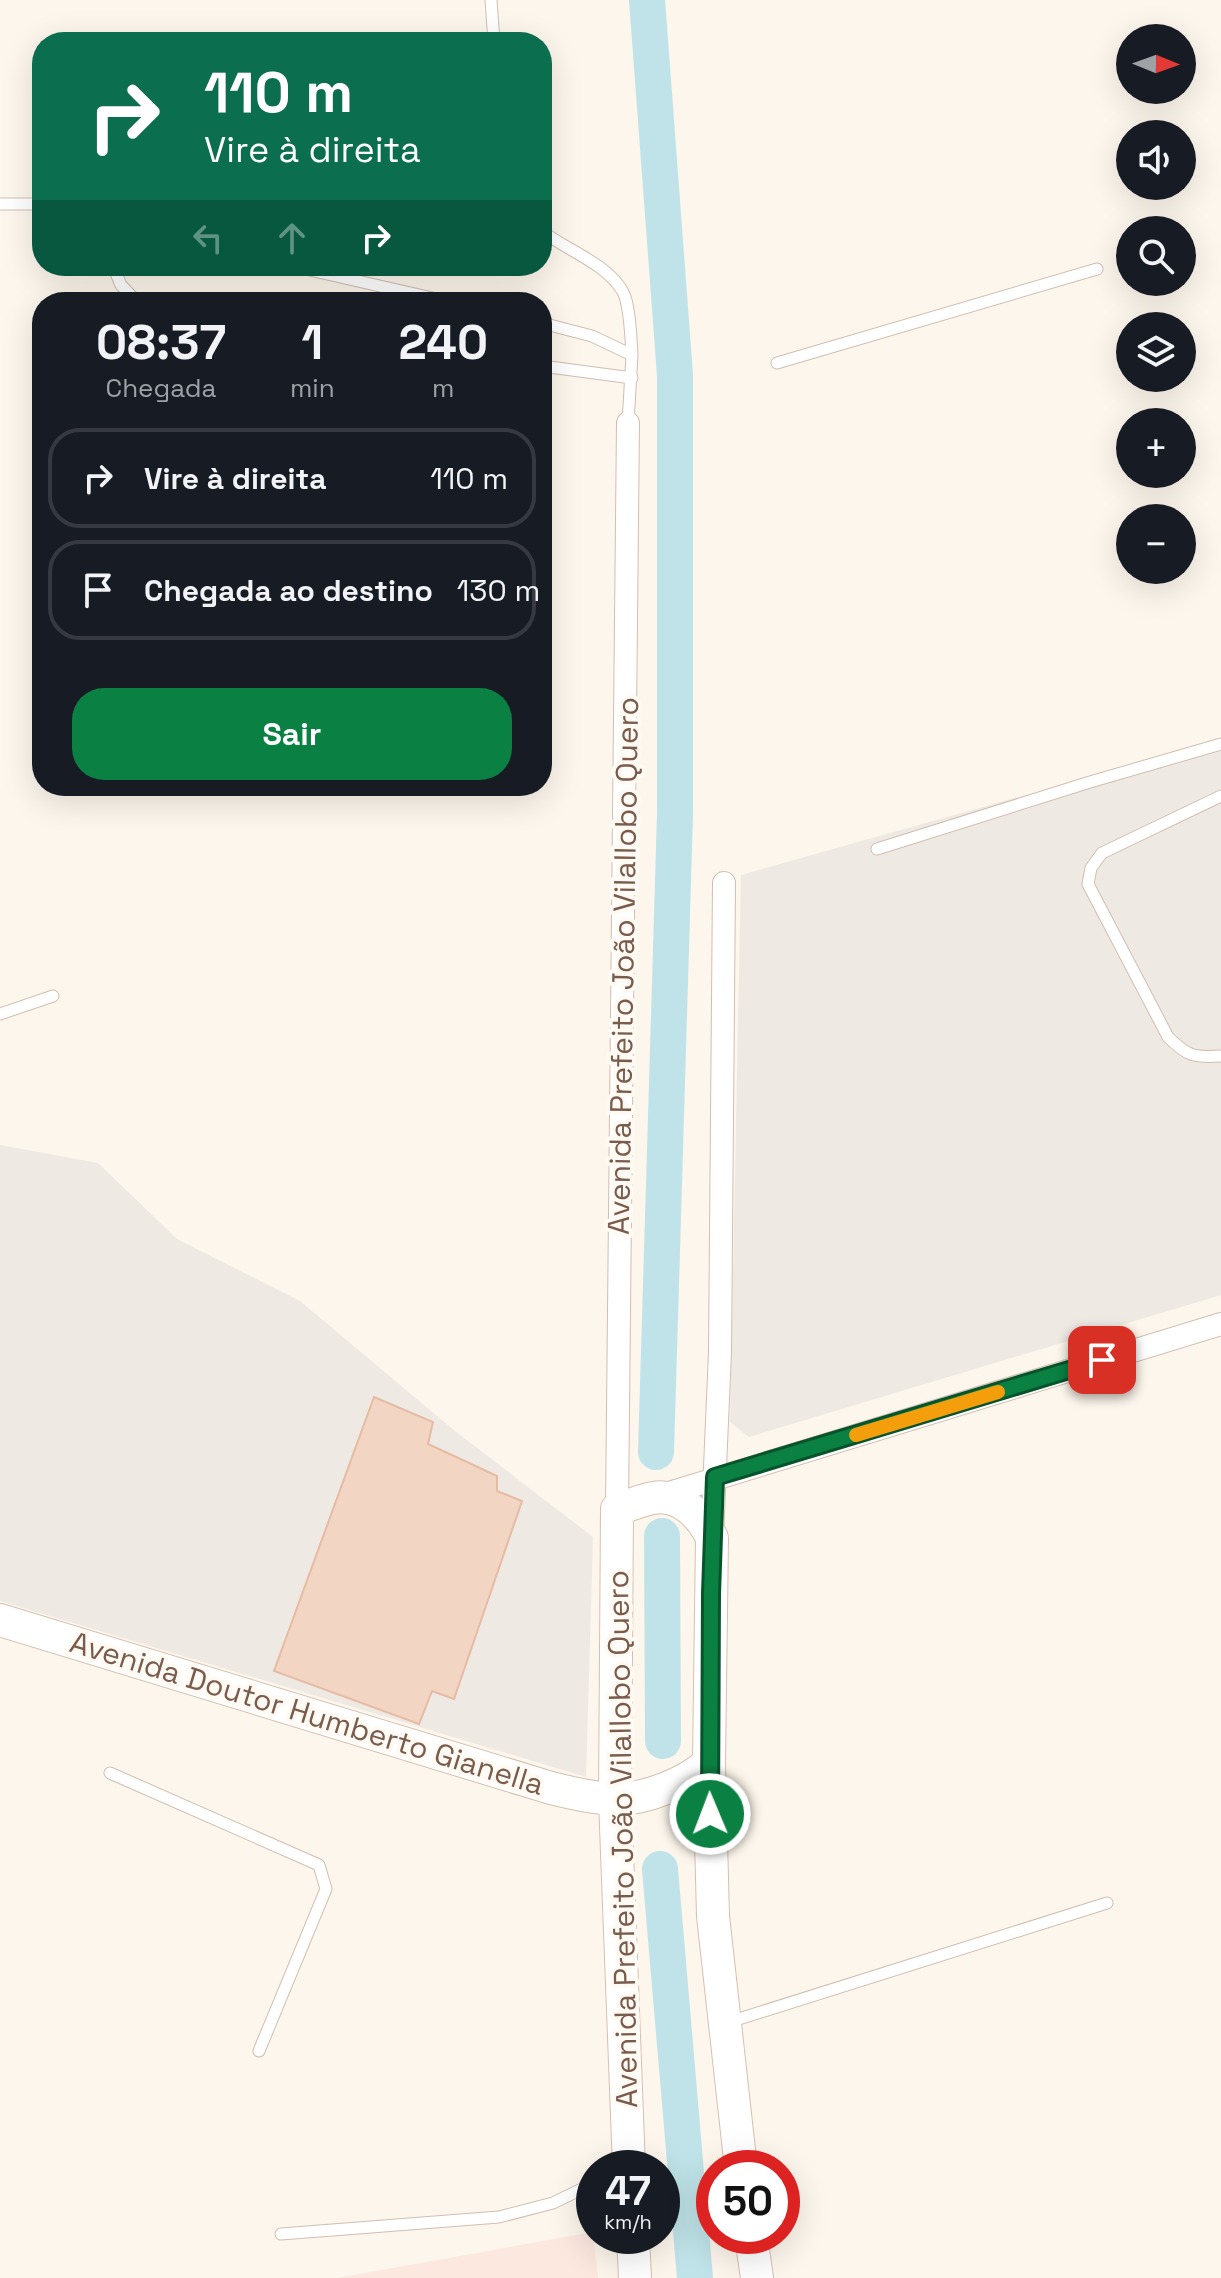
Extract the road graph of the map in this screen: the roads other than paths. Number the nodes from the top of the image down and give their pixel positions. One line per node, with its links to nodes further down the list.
1 (491, 0): 2 (lane)
2 (493, 32)
3 (0, 204): 4 (lane)
4 (32, 204)
5 (552, 239): 10 (lane)
6 (1097, 269): 11 (lane)
7 (336, 276): 8 (lane)
8 (406, 292)
9 (552, 326): 10 (lane)
10 (632, 355): 13 (lane)
11 (777, 363)
12 (552, 367): 13 (lane)
13 (632, 378): 14 (lane)
14 (628, 423): 25 (street, Avenida Prefeito João Vilallobo Quero)
15 (1221, 744): 17 (lane)
16 (1221, 796): 21 (lane)
17 (877, 849)
18 (724, 883): 23 (street)
19 (53, 996): 20 (lane)
20 (0, 1014)
21 (1221, 1056)
22 (1221, 1324): 23 (street)
23 (715, 1477): 24 (street); 26 (street)
24 (655, 1497): 25 (main road); 26 (main road)
25 (617, 1509): 30 (main road, Avenida Prefeito João Vilallobo Quero)
26 (712, 1538): 28 (main road)
27 (0, 1620): 30 (main road, Avenida Doutor Humberto Gianella)
28 (709, 1762): 30 (main road); 32 (main road)
29 (110, 1773): 33 (lane)
30 (615, 1800): 34 (main road, Avenida Prefeito João Vilallobo Quero)
31 (1107, 1903): 32 (lane)
32 (724, 2023): 35 (main road)
33 (259, 2051)
34 (626, 2150)
35 (739, 2150)
36 (576, 2192): 37 (lane)
37 (281, 2234)
38 (634, 2254): 40 (main road)
39 (754, 2254): 41 (main road)
40 (635, 2278)
41 (757, 2278)

